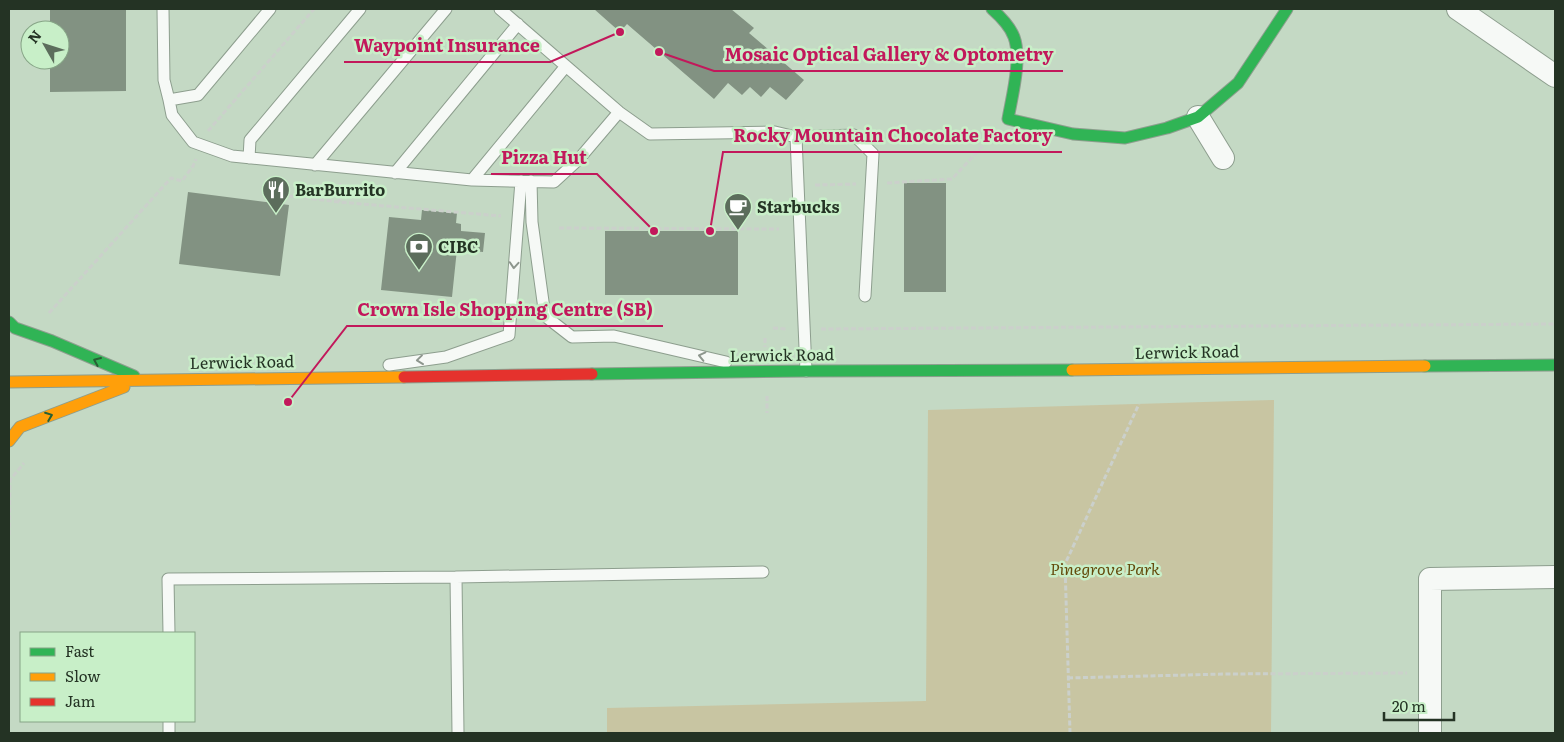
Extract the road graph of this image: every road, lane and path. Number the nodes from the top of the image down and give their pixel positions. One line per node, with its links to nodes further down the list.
1 (163, 9): 13 (lane)
2 (270, 9): 13 (lane)
3 (314, 9): 18 (path)
4 (360, 9): 19 (lane)
5 (446, 9): 21 (lane)
6 (500, 9): 10 (lane)
7 (992, 9): 16 (main road)
8 (1287, 9): 15 (main road)
9 (1458, 9): 12 (street)
10 (518, 24): 11 (lane); 22 (lane)
11 (566, 66): 14 (lane); 23 (lane)
12 (1555, 76)
13 (169, 100): 18 (lane)
14 (618, 112): 17 (lane); 24 (lane)
15 (1198, 117): 16 (main road); 20 (street)
16 (1008, 119): 25 (path)
17 (796, 137): 25 (lane); 26 (lane)
18 (202, 145): 19 (lane); 32 (path)
19 (248, 158): 21 (lane)
20 (1223, 158)
21 (315, 165): 22 (lane)
22 (395, 173): 23 (lane)
23 (472, 180): 24 (lane)
24 (526, 181): 38 (lane, one-way to 24); 40 (lane, one-way to 40)
25 (871, 183): 26 (path); 31 (lane)
26 (798, 186): 36 (lane)
27 (282, 195): 28 (path)
28 (510, 216)
29 (559, 228): 30 (path)
30 (779, 229)
31 (865, 296)
32 (47, 316)
33 (9, 322): 41 (main road, one-way to 33)
34 (1555, 324): 36 (path)
35 (773, 328): 36 (path)
36 (804, 330): 39 (lane)
37 (1555, 365): 39 (main road, Lerwick Road)
38 (766, 371): 39 (main road, Lerwick Road); 40 (main road, Lerwick Road)
39 (806, 371)
40 (290, 378): 41 (main road, Lerwick Road)
41 (142, 380): 42 (main road, Lerwick Road); 44 (main road, one-way to 41)
42 (9, 382)
43 (1138, 404): 52 (path)
44 (9, 441)
45 (25, 461): 46 (path)
46 (9, 535)
47 (763, 572): 48 (lane)
48 (456, 577): 50 (lane); 53 (lane)
49 (1555, 577): 51 (street)
50 (169, 632)
51 (1430, 672): 52 (path); 55 (street)
52 (1068, 678): 54 (path)
53 (458, 733)
54 (1070, 733)
55 (1430, 733)

